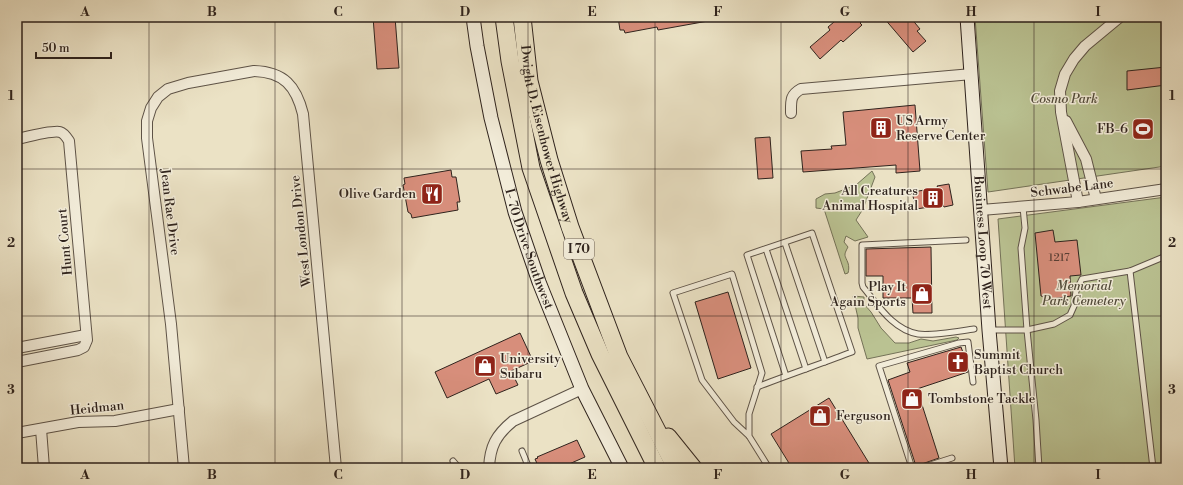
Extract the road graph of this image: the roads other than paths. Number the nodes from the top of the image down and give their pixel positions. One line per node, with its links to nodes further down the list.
1 (473, 17): 32 (street, I- 70 Drive Southwest)
2 (504, 17): 50 (highway, Dwight D. Eisenhower Highway / I 70)
3 (522, 17): 34 (highway, Dwight D. Eisenhower Highway / I 70)
4 (967, 17): 6 (street, Business Loop 70 West)
5 (1120, 17): 8 (street)
6 (972, 74): 9 (street); 15 (street, Business Loop 70 West)
7 (286, 81): 33 (street, Jean Rae Drive); 44 (street, West London Drive)
8 (1061, 112): 12 (street); 13 (street)
9 (791, 113)
10 (17, 139): 24 (street, Hunt Court)
11 (1166, 189): 12 (street, Schwabe Lane)
12 (1096, 199): 13 (street, Schwabe Lane)
13 (1078, 202): 14 (street, Schwabe Lane)
14 (1023, 207): 15 (street, Schwabe Lane); 23 (lane)
15 (981, 210): 22 (street, Business Loop 70 West)
16 (966, 240): 21 (lane)
17 (785, 243): 18 (lane); 27 (lane); 27 (lane)
18 (766, 249): 28 (lane); 29 (lane)
19 (1166, 256): 20 (lane)
20 (1130, 271): 23 (lane); 58 (lane)
21 (974, 329)
22 (989, 330): 23 (lane); 56 (street, Business Loop 70 West)
23 (1027, 330): 57 (lane)
24 (86, 335): 25 (street); 26 (street, Hunt Court)
25 (19, 348): 26 (lane)
26 (20, 361)
27 (825, 362): 28 (lane)
28 (806, 369): 29 (lane)
29 (786, 376): 31 (lane)
30 (973, 382): 54 (lane)
31 (757, 387): 37 (lane); 37 (lane)
32 (582, 389): 46 (street); 49 (street, I- 70 Drive Southwest)
33 (179, 409): 35 (street, Heidman); 43 (street, Jean Rae Drive)
34 (645, 409): 51 (highway, Dwight D. Eisenhower Highway / I 70); 52 (highway)
35 (41, 428): 36 (street, Heidman); 42 (street)
36 (17, 433)
37 (749, 436): 53 (lane)
38 (522, 451): 47 (lane)
39 (952, 458): 55 (lane)
40 (453, 460): 45 (lane)
41 (593, 467): 48 (lane)
42 (44, 468)
43 (184, 468)
44 (336, 468)
45 (459, 468)
46 (489, 468)
47 (530, 468)
48 (570, 468)
49 (622, 468)
50 (657, 468)
51 (676, 468)
52 (693, 468)
53 (769, 468)
54 (912, 468)
55 (921, 468)
56 (1001, 468)
57 (1039, 468)
58 (1152, 468)

